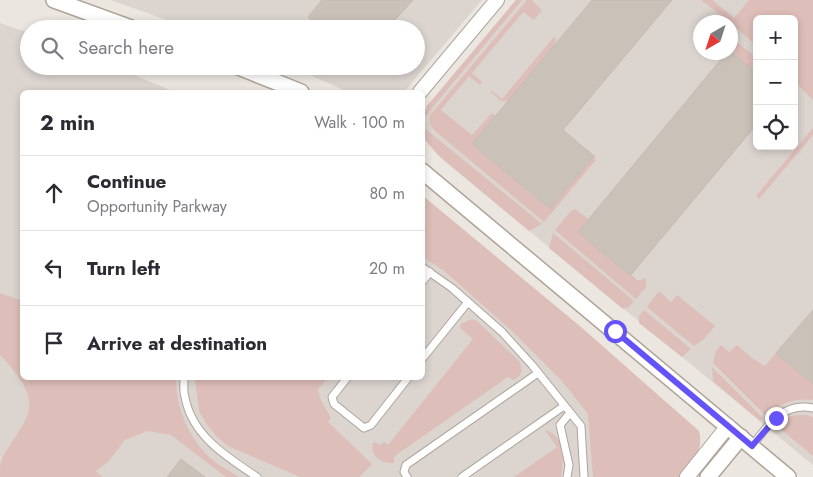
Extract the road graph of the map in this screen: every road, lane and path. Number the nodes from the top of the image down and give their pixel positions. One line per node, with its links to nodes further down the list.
1 (54, 0): 3 (main road)
2 (497, 0): 6 (street)
3 (109, 20)
4 (255, 75): 5 (main road)
5 (282, 88)
6 (422, 90)
7 (425, 174): 20 (main road)
8 (425, 268): 9 (lane)
9 (430, 272): 10 (lane); 11 (lane)
10 (425, 278)
11 (468, 302): 12 (lane); 13 (lane)
12 (425, 356)
13 (538, 373): 17 (lane); 23 (lane)
14 (184, 380): 22 (lane)
15 (345, 380): 16 (lane)
16 (406, 380)
17 (564, 406): 19 (lane); 24 (lane)
18 (813, 408): 21 (lane)
19 (570, 413): 25 (lane); 26 (lane)
20 (728, 426): 21 (main road); 27 (street)
21 (746, 441): 28 (main road); 29 (main road)
22 (257, 477)
23 (407, 477)
24 (462, 477)
25 (567, 477)
26 (584, 477)
27 (687, 477)
28 (708, 477)
29 (788, 477)

